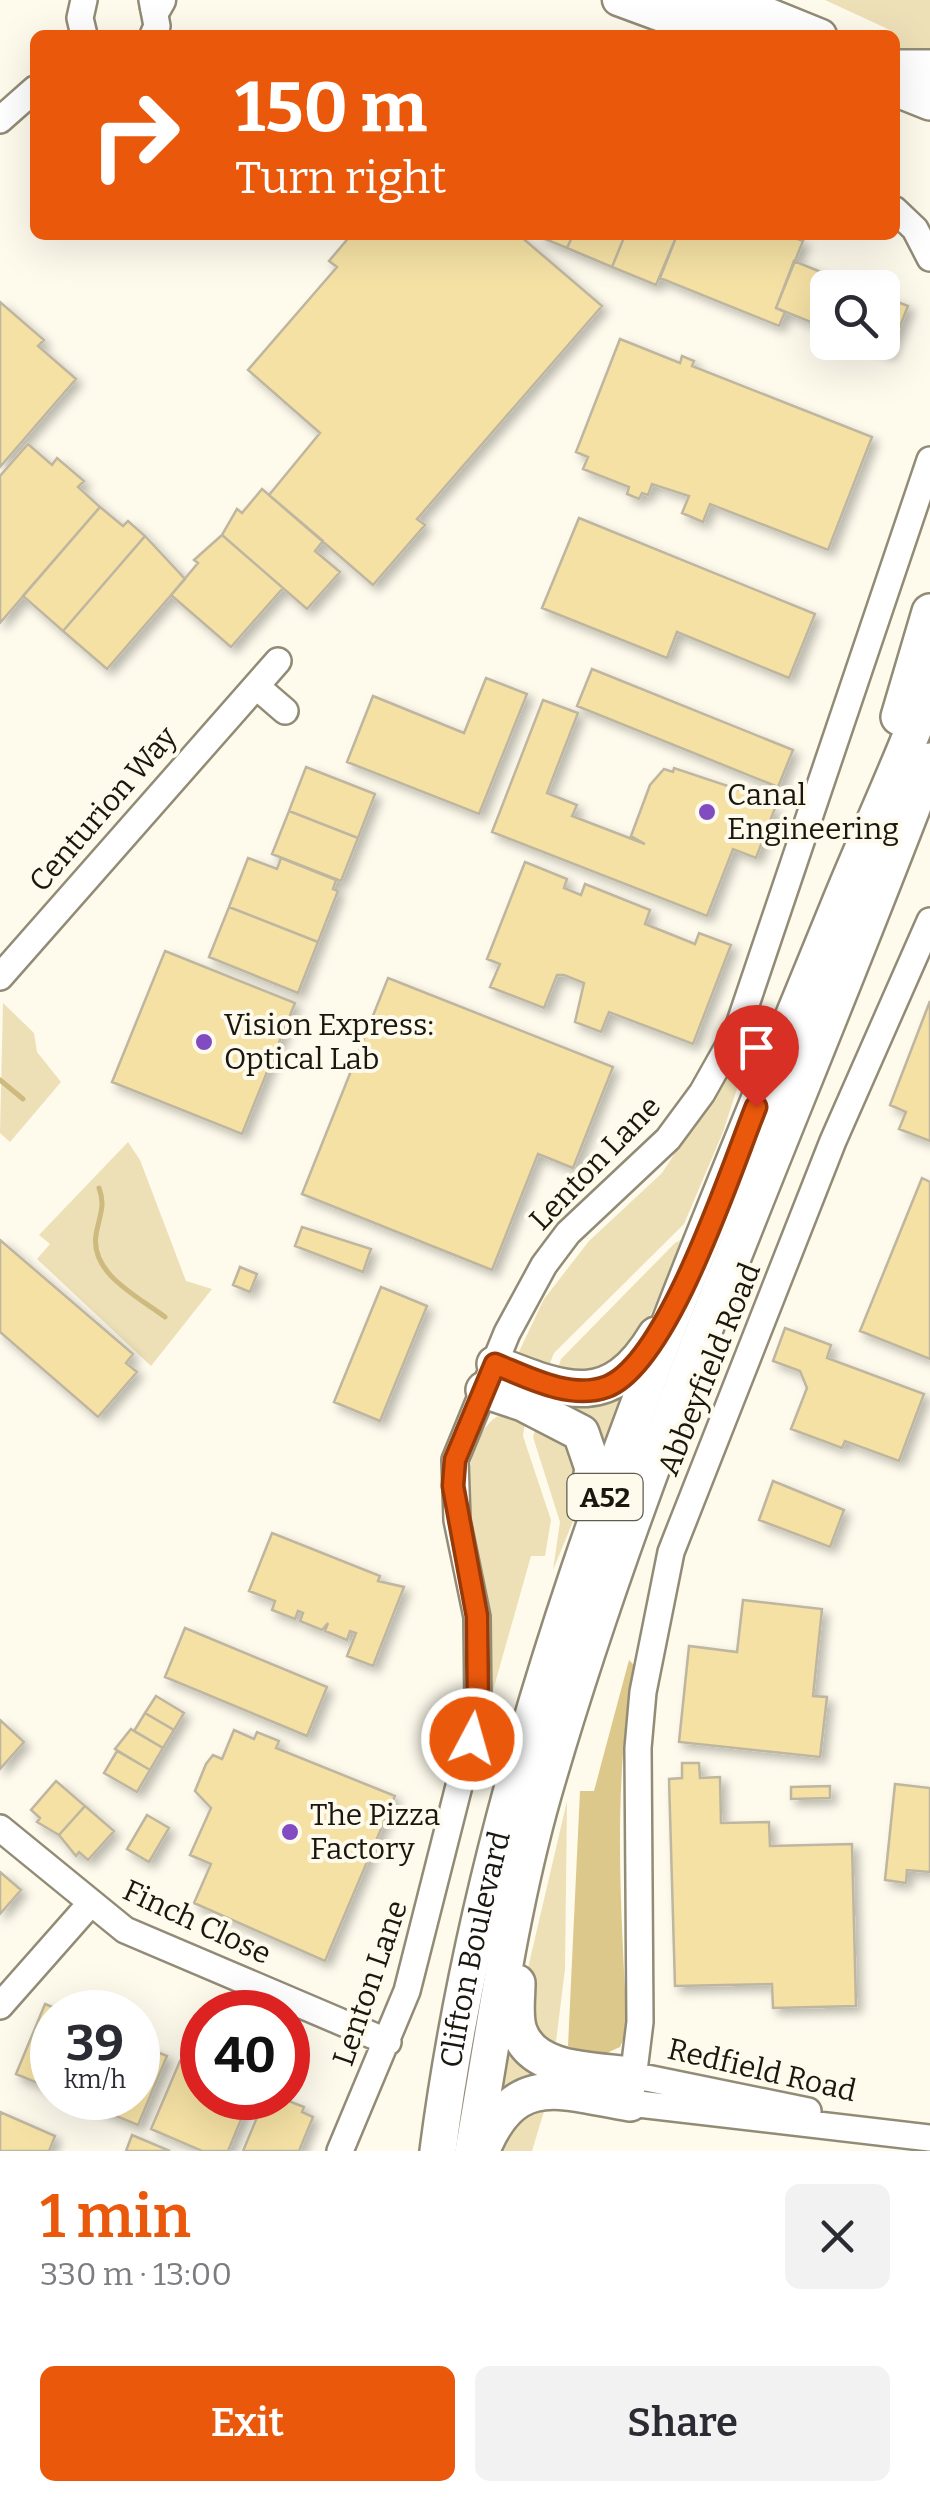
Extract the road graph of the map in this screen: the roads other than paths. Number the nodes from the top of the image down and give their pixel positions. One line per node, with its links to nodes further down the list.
1 (84, 0): 5 (street)
2 (618, 0): 6 (main road)
3 (675, 0): 7 (highway)
4 (735, 0): 8 (main road)
5 (81, 30)
6 (699, 30)
7 (750, 30)
8 (808, 30)
9 (910, 73): 11 (highway)
10 (30, 93): 14 (street)
11 (930, 102)
12 (900, 106): 13 (main road)
13 (930, 116)
14 (0, 120)
15 (900, 215): 16 (street)
16 (930, 258)
17 (930, 460): 29 (street, Lenton Lane)
18 (930, 612): 25 (highway)
19 (278, 660): 20 (street, Centurion Way)
20 (256, 686): 22 (street); 27 (street, Centurion Way)
21 (930, 687): 25 (highway, Clifton Boulevard / A52)
22 (284, 711)
23 (930, 761): 25 (highway, Clifton Boulevard / A52)
24 (930, 790): 25 (highway)
25 (870, 874): 28 (highway, Clifton Boulevard / A52); 33 (highway, Clifton Boulevard / A52)
26 (930, 921): 36 (street, Abbeyfield Road)
27 (0, 976)
28 (706, 1238): 29 (highway); 30 (highway, Clifton Boulevard / A52)
29 (490, 1377): 30 (highway); 35 (street, Lenton Lane)
30 (556, 1629): 39 (highway, Clifton Boulevard / A52)
31 (0, 1828): 32 (street, Finch Close)
32 (90, 1904): 34 (street, Finch Close); 35 (street, Finch Close)
33 (515, 1912): 36 (highway); 40 (highway, Clifton Boulevard / A52)
34 (0, 2006)
35 (388, 2042): 38 (street, Lenton Lane)
36 (631, 2089): 37 (street, Redfield Road); 41 (highway)
37 (930, 2138)
38 (340, 2151)
39 (438, 2151)
40 (473, 2151)
41 (482, 2151)

